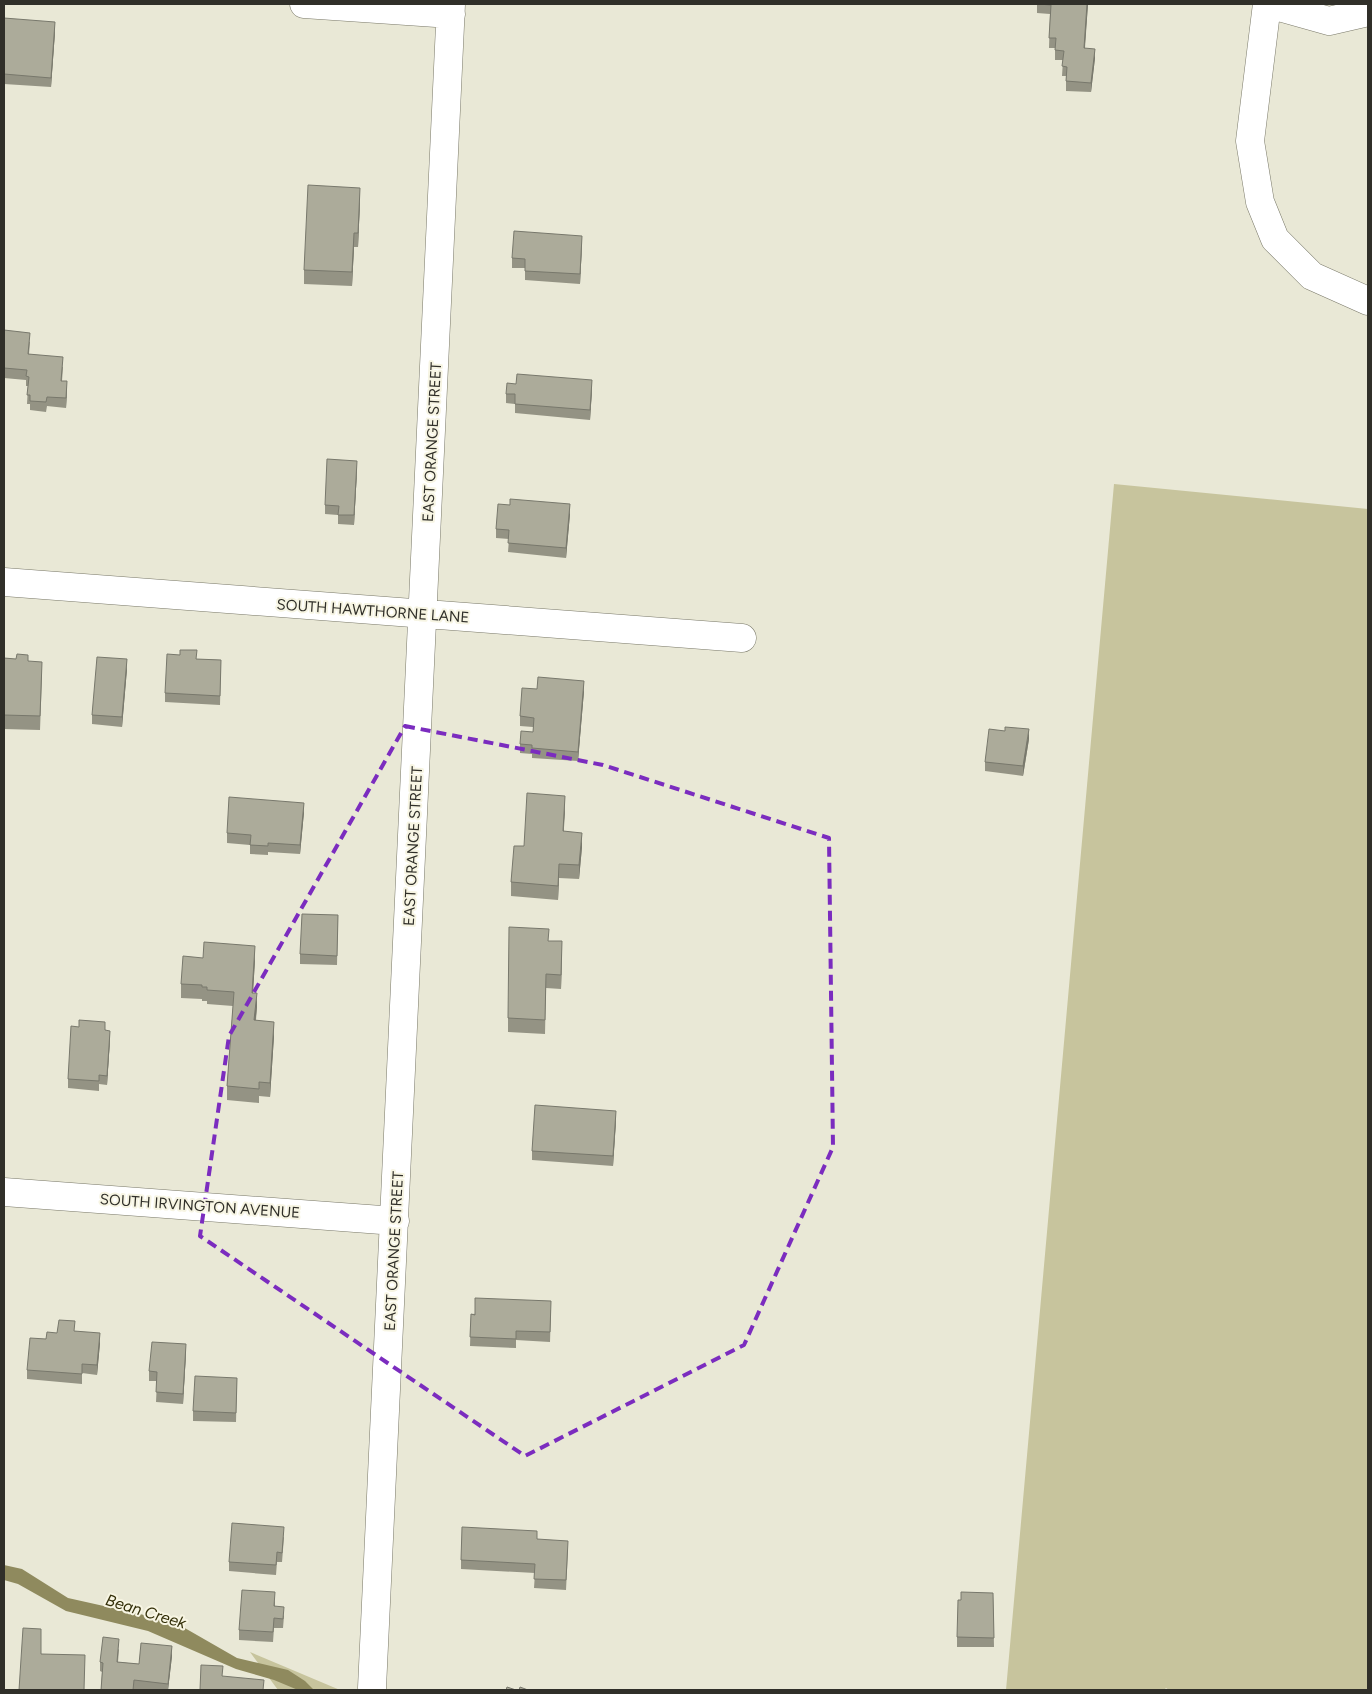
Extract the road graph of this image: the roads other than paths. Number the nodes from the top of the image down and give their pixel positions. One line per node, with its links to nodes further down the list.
1 (304, 4): 3 (street)
2 (1267, 4): 4 (street); 5 (street)
3 (451, 9): 7 (street, EAST ORANGE STREET)
4 (1368, 12)
5 (1368, 301)
6 (4, 582): 7 (street, SOUTH HAWTHORNE LANE)
7 (424, 615): 8 (street, SOUTH HAWTHORNE LANE); 10 (street, EAST ORANGE STREET)
8 (742, 638)
9 (4, 1192): 10 (street, SOUTH IRVINGTON AVENUE)
10 (395, 1221): 11 (street, EAST ORANGE STREET)
11 (372, 1688)

